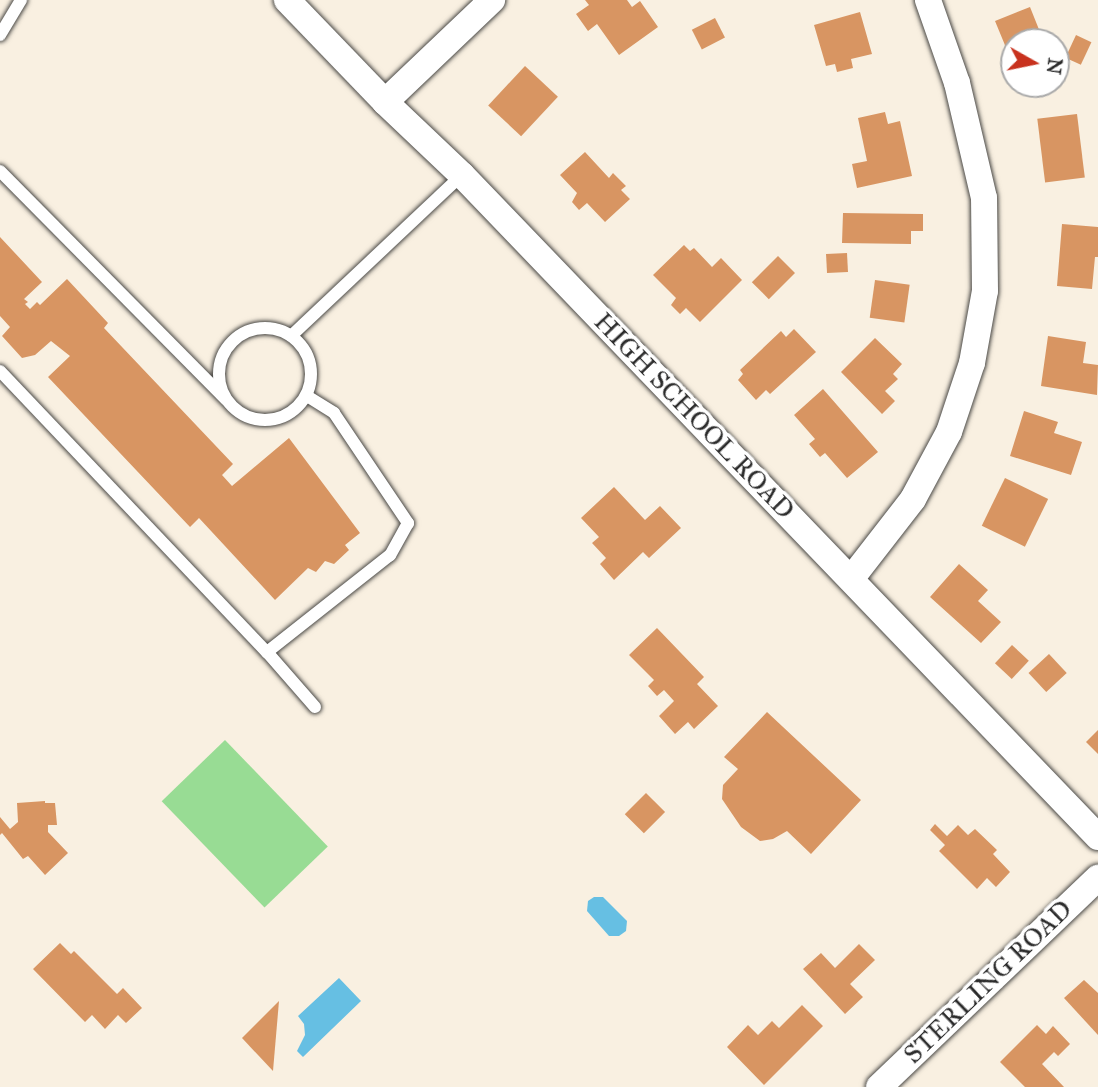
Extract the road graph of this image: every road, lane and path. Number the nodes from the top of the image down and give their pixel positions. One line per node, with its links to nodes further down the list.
1 (21, 0): 5 (lane)
2 (287, 0): 6 (street, HIGH SCHOOL ROAD)
3 (492, 0): 6 (street)
4 (928, 0): 13 (street)
5 (0, 35)
6 (385, 102): 8 (street, HIGH SCHOOL ROAD)
7 (0, 171): 12 (lane)
8 (462, 175): 9 (lane); 13 (street, HIGH SCHOOL ROAD)
9 (291, 336): 11 (lane); 12 (lane)
10 (0, 370): 14 (lane)
11 (307, 396): 12 (lane); 14 (lane)
12 (226, 399)
13 (851, 579): 16 (street, HIGH SCHOOL ROAD)
14 (267, 652): 15 (lane)
15 (315, 707)
16 (1098, 837)
17 (1098, 878): 18 (street, STERLING ROAD)
18 (879, 1087)

